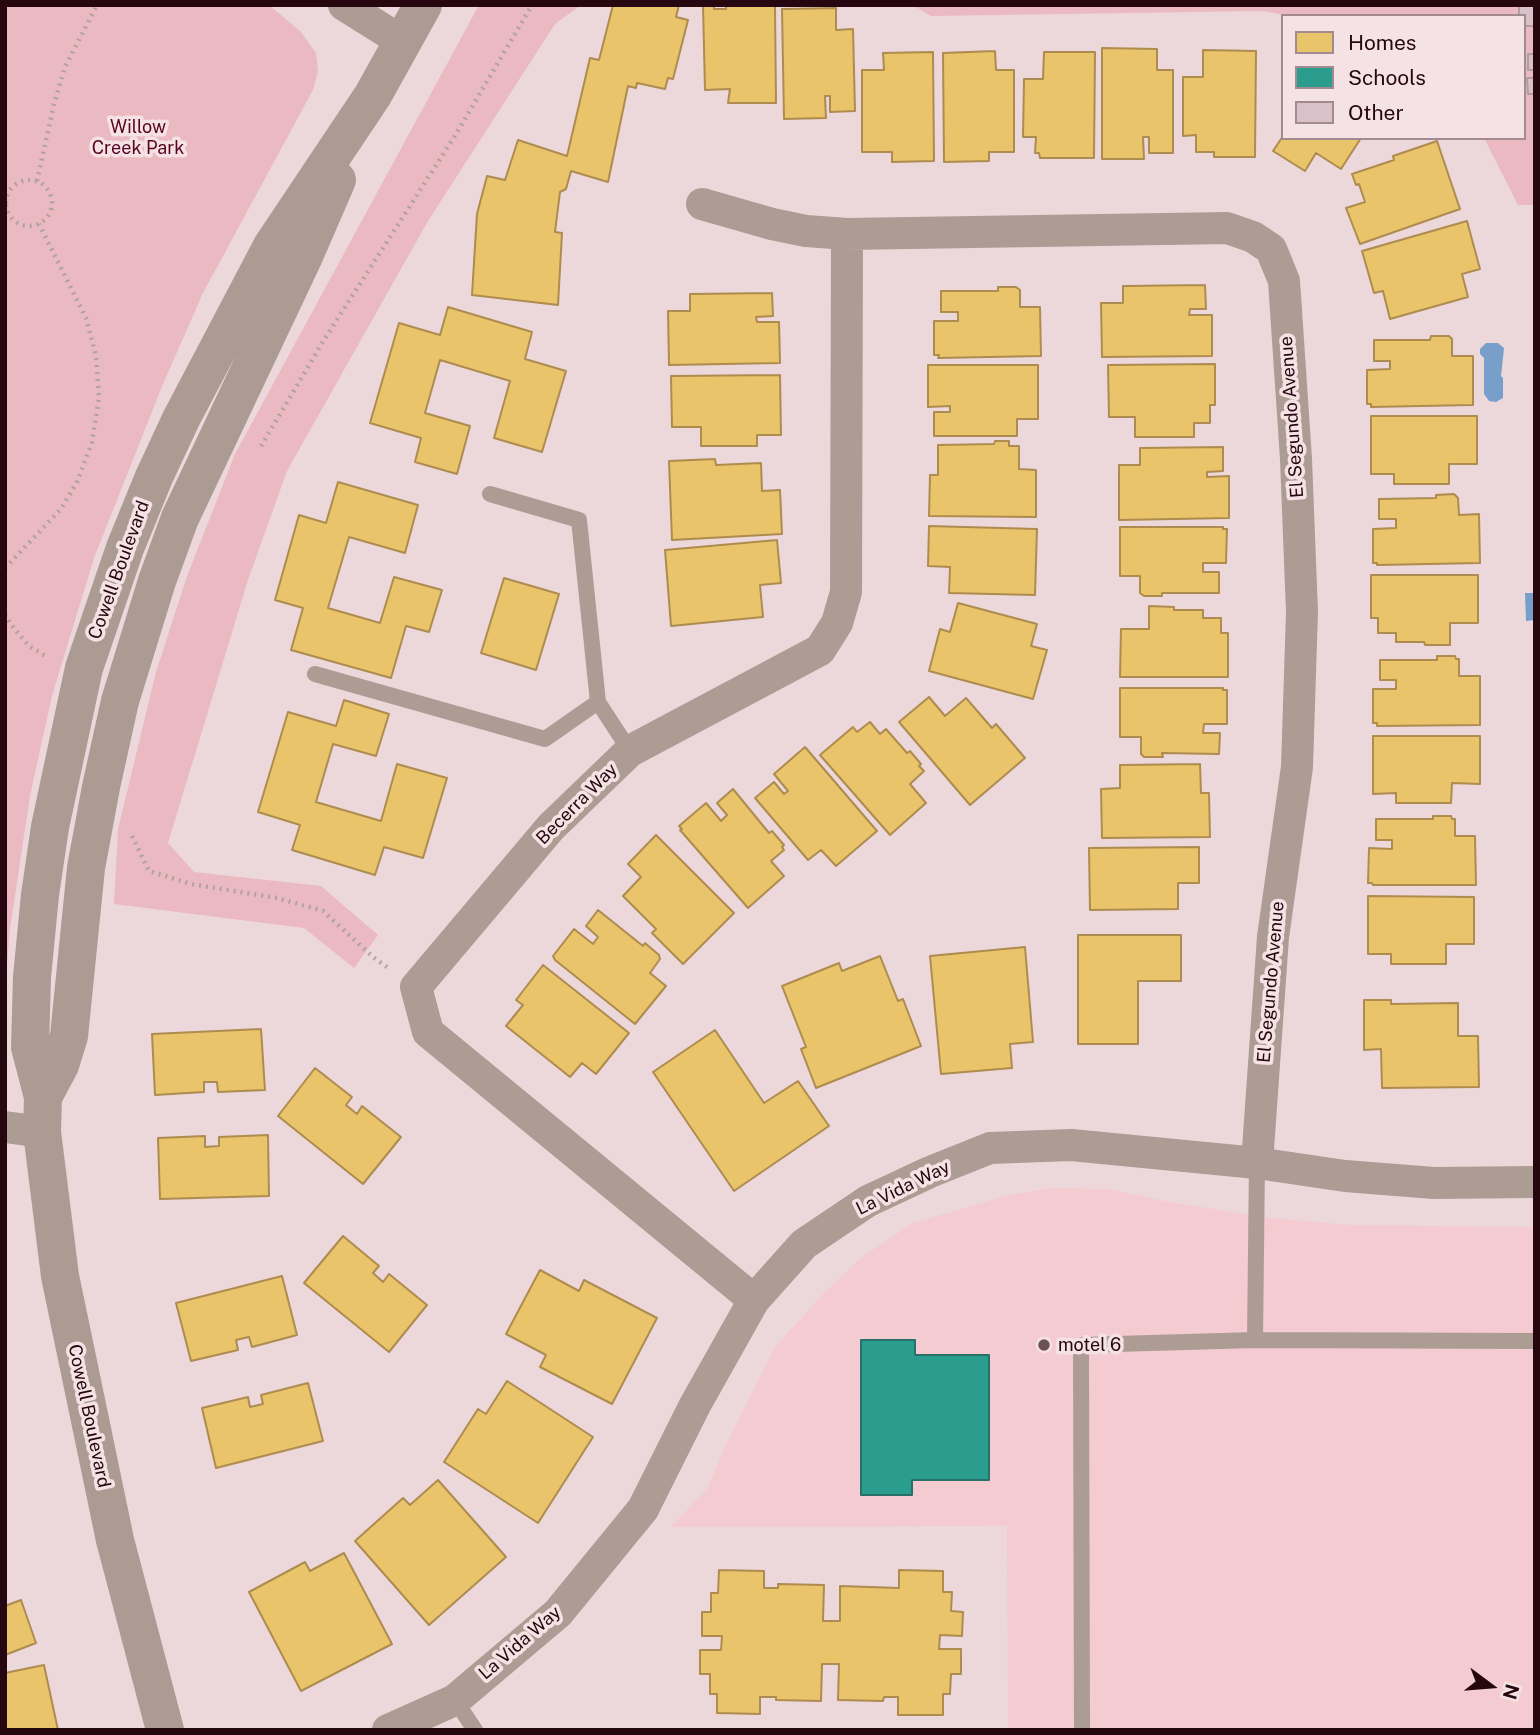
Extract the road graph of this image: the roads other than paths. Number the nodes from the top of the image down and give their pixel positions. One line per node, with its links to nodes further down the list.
1 (344, 5): 3 (street)
2 (424, 5): 3 (main road)
3 (403, 42): 10 (main road)
4 (702, 204): 5 (street, El Segundo Avenue)
5 (847, 234): 9 (street, Becerra Way); 12 (street, El Segundo Avenue)
6 (490, 494): 8 (lane)
7 (315, 674): 8 (lane)
8 (598, 702): 9 (lane)
9 (630, 751): 14 (street, Becerra Way)
10 (43, 1114): 11 (street); 18 (main road, Cowell Boulevard)
11 (5, 1127)
12 (1257, 1163): 13 (street, La Vida Way); 14 (street, La Vida Way); 15 (lane)
13 (1535, 1182)
14 (754, 1300): 17 (street, La Vida Way)
15 (1255, 1340): 16 (lane); 21 (lane)
16 (1535, 1341)
17 (455, 1700): 19 (street, La Vida Way); 20 (lane)
18 (165, 1730)
19 (388, 1730)
20 (475, 1730)
21 (1082, 1730)

